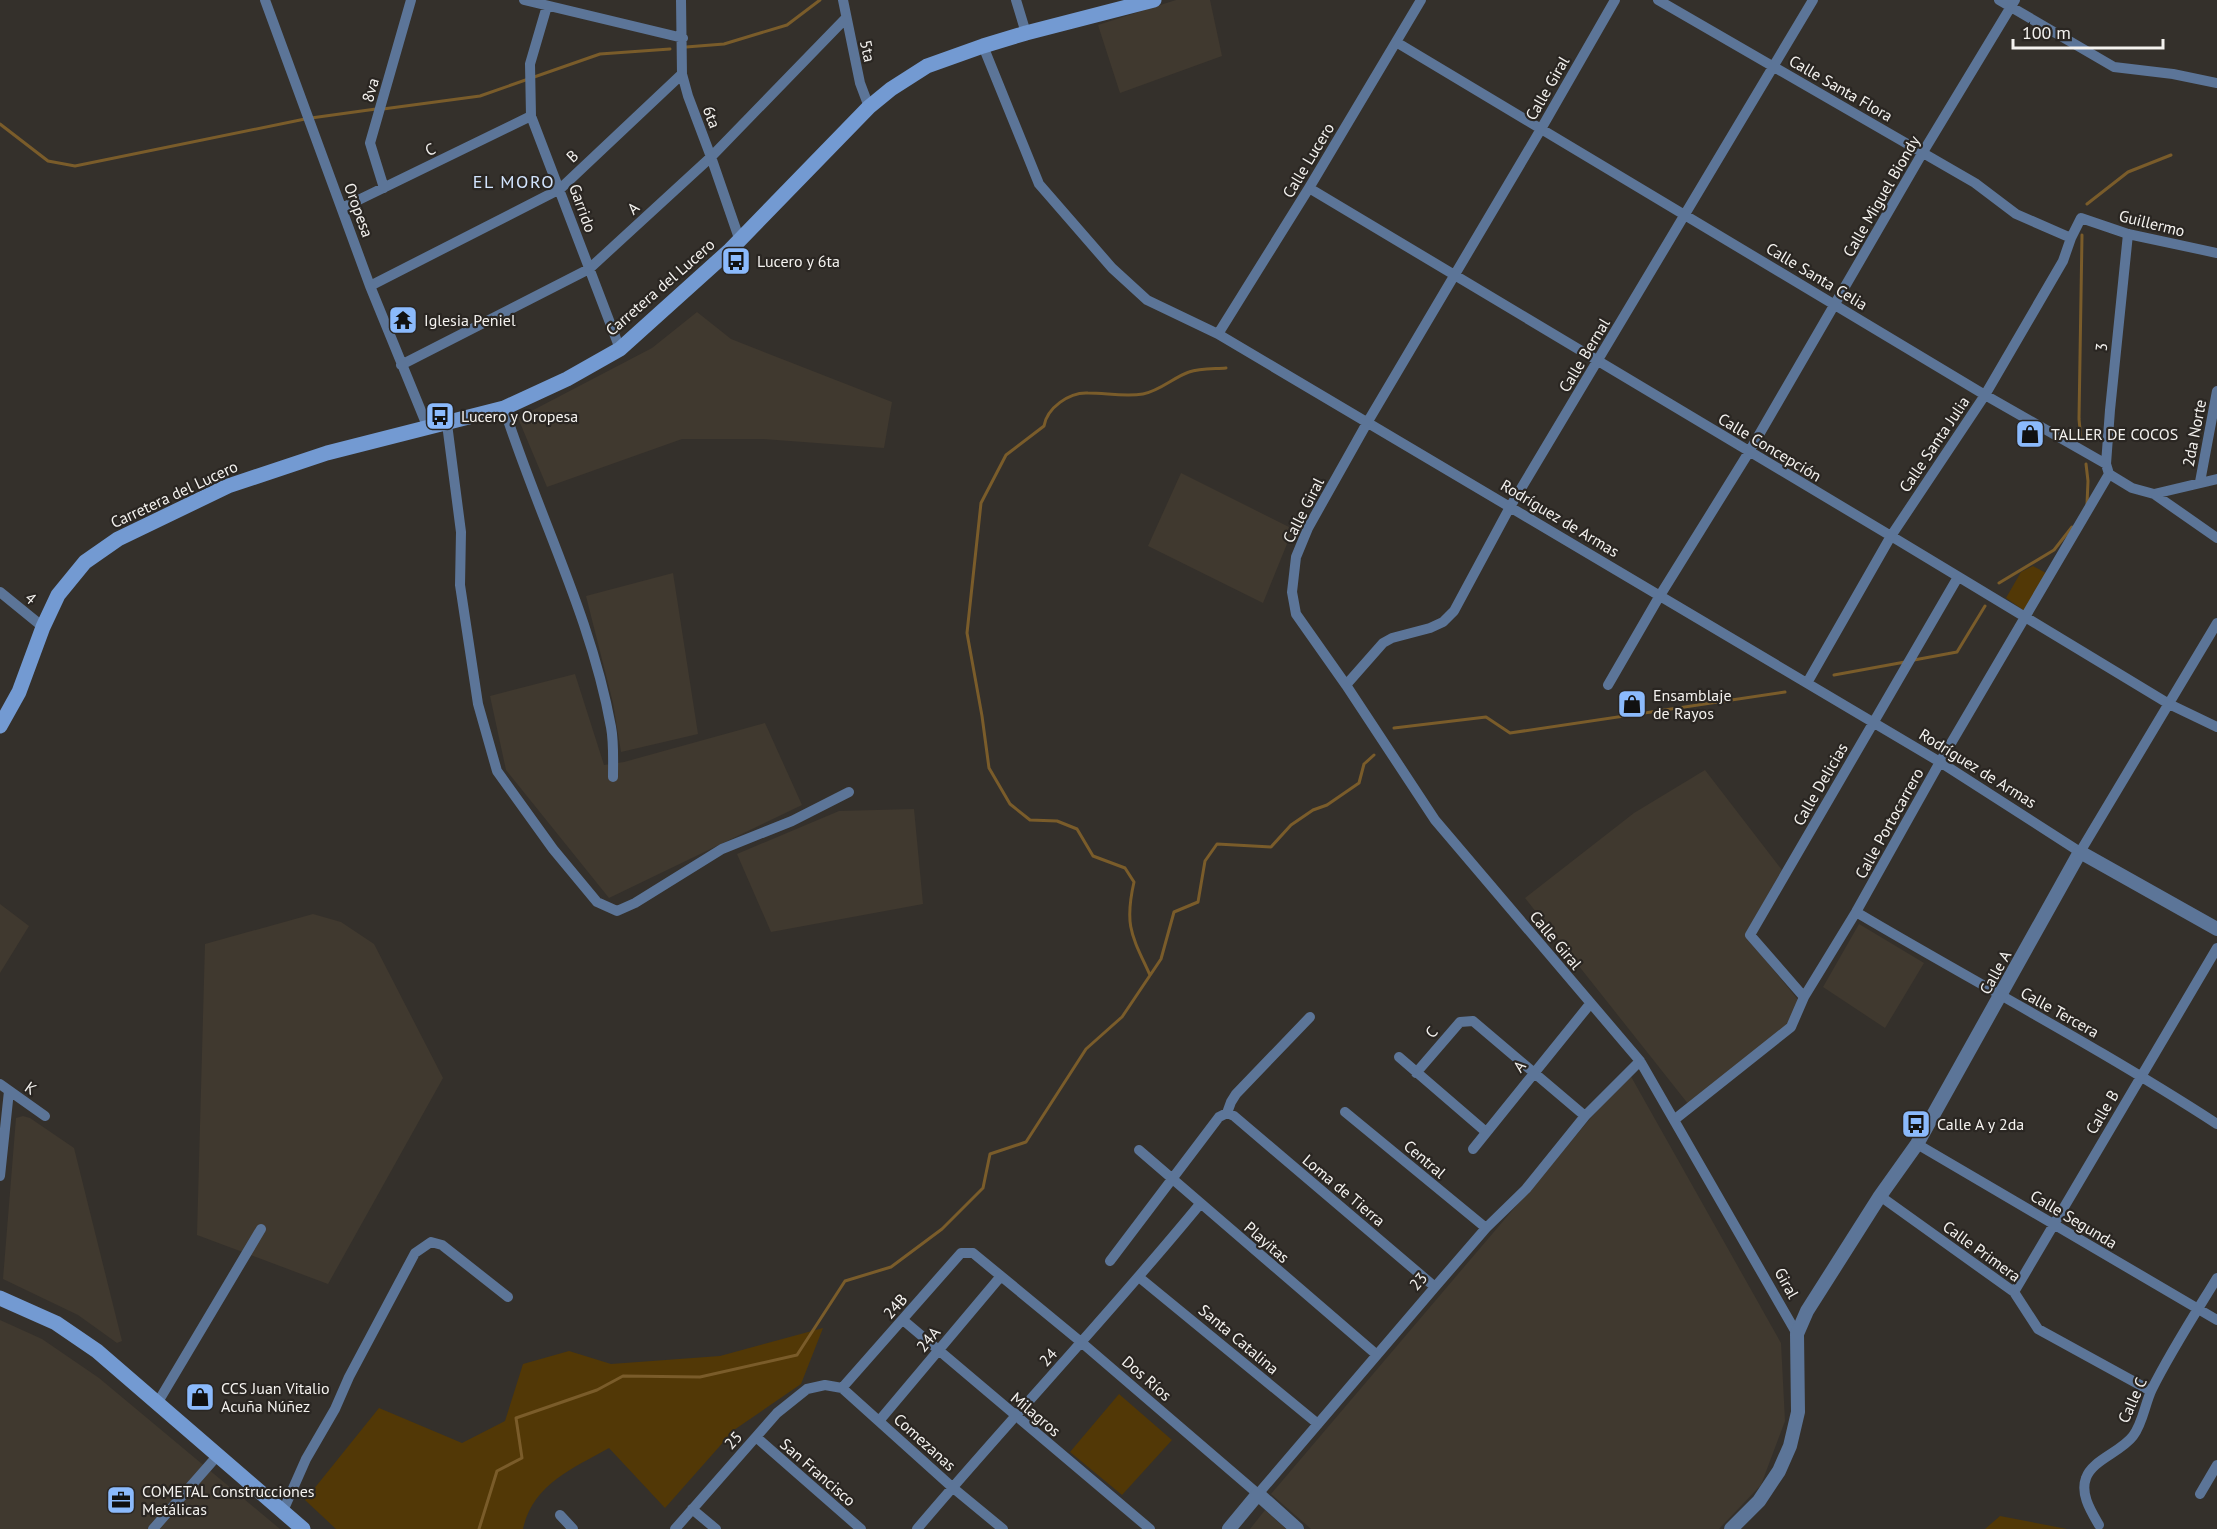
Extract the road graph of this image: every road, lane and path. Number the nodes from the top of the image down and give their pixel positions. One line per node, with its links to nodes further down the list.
1 (265, 0): 31 (street, Oropesa)
2 (411, 0): 28 (street, 8va)
3 (524, 0): 14 (street)
4 (681, 0): 17 (street, 6ta)
5 (843, 0): 15 (street, 5ta)
6 (1016, 0): 16 (street)
7 (1154, 0): 16 (main road, Carretera del Lucero)
8 (1421, 0): 18 (street, Calle Lucero)
9 (1615, 0): 25 (street, Calle Giral)
10 (1658, 0): 20 (street, Calle Santa Flora)
11 (1813, 0): 20 (street, Calle Bernal)
12 (1999, 0): 13 (street)
13 (2012, 3): 22 (street); 26 (street, Calle Miguel Biondy)
14 (547, 6): 17 (street); 24 (street, Garrido)
15 (845, 19): 23 (street, 5ta); 27 (street, A)
16 (1026, 33): 19 (main road, Carretera del Lucero)
17 (682, 38): 21 (street, 6ta)
18 (1396, 42): 25 (street, Calle Santa Celia); 29 (street, Calle Lucero)
19 (983, 46): 23 (main road, Carretera del Lucero); 42 (street, Rodríguez de Armas)
20 (1774, 67): 26 (street, Calle Santa Flora); 32 (street, Calle Bernal)
21 (682, 74): 27 (street, 6ta); 30 (street, B)
22 (2217, 83)
23 (869, 107): 36 (main road, Carretera del Lucero)
24 (531, 116): 28 (street, C); 30 (street, Garrido)
25 (1541, 129): 32 (street, Calle Santa Celia); 39 (street, Calle Giral)
26 (1923, 152): 35 (street, Calle Santa Flora); 41 (street, Calle Miguel Biondy)
27 (711, 157): 36 (street, 6ta); 38 (street, A)
28 (384, 188): 31 (street, C)
29 (1309, 188): 39 (street, Calle Concepción); 42 (street, Calle Lucero)
30 (560, 189): 38 (street, Garrido); 40 (street, B)
31 (342, 208): 40 (street, Oropesa)
32 (1684, 214): 41 (street, Calle Santa Celia); 44 (street, Calle Bernal)
33 (2081, 218): 34 (street, Guillermo); 35 (street, Calle Santa Julia)
34 (2128, 234): 37 (street, Guillermo); 53 (street, 3)
35 (2071, 238): 47 (street, Calle Santa Julia)
36 (740, 241): 43 (main road, Carretera del Lucero)
37 (2217, 253)
38 (589, 269): 43 (street, Garrido); 45 (street, A)
39 (1454, 277): 44 (street, Calle Concepción); 49 (street, Calle Giral)
40 (370, 286): 45 (street, Oropesa)
41 (1835, 305): 47 (street, Calle Santa Celia); 52 (street, Calle Miguel Biondy)
42 (1218, 334): 49 (street, Rodríguez de Armas)
43 (620, 349): 48 (main road, Carretera del Lucero)
44 (1599, 361): 52 (street, Calle Concepción); 57 (street, Calle Bernal)
45 (401, 365): 51 (street, Oropesa)
46 (2217, 391): 55 (street, 2da Norte)
47 (1985, 394): 53 (street, Calle Santa Celia); 58 (street, Calle Santa Julia)
48 (504, 408): 50 (main road, Carretera del Lucero); 74 (street)
49 (1367, 423): 57 (street, Rodríguez de Armas); 67 (street, Calle Giral)
50 (447, 424): 51 (main road, Carretera del Lucero); 75 (street)
51 (428, 428): 65 (main road, Carretera del Lucero)
52 (1749, 452): 58 (street, Calle Concepción); 62 (street, Calle Miguel Biondy)
53 (2108, 469): 56 (street, Calle Santa Celia); 63 (street, Calle Portocarrero)
54 (2217, 478): 55 (street)
55 (2200, 482): 56 (street)
56 (2154, 494): 59 (street, Calle Santa Celia)
57 (1510, 507): 62 (street, Rodríguez de Armas); 67 (street, Calle Bernal)
58 (1891, 536): 60 (street, Calle Concepción); 66 (street, Calle Santa Julia)
59 (2217, 538)
60 (1958, 577): 63 (street, Calle Concepción); 70 (street, Calle Delicias)
61 (0, 592): 65 (street, 4)
62 (1659, 597): 66 (street, Rodríguez de Armas); 68 (street, Calle Miguel Biondy)
63 (2025, 617): 69 (street, Calle Concepción); 73 (street, Calle Portocarrero)
64 (2217, 623): 69 (street, Calle A)
65 (42, 627): 71 (main road, Carretera del Lucero)
66 (1807, 683): 70 (street, Rodríguez de Armas)
67 (1346, 685): 82 (street, Calle Giral)
68 (1608, 685)
69 (2169, 704): 72 (street, Calle Concepción); 76 (street, Calle A)
70 (1872, 723): 73 (street, Rodríguez de Armas); 81 (street, Calle Delicias)
71 (0, 726)
72 (2217, 728)
73 (1940, 762): 76 (street, Rodríguez de Armas); 77 (street, Calle Portocarrero)
74 (613, 777)
75 (849, 792)
76 (2080, 852): 78 (street, Rodríguez de Armas); 80 (street, Calle A)
77 (1856, 912): 80 (street, Calle Tercera); 81 (street, Calle Portocarrero)
78 (2217, 929)
79 (2217, 948): 88 (street, Calle B)
80 (2000, 996): 88 (street, Calle Tercera); 97 (street, Calle A)
81 (1804, 997): 94 (street, Calle Portocarrero)
82 (1590, 1004): 85 (street, Calle Giral); 87 (street, A)
83 (1310, 1017): 91 (street)
84 (1399, 1057): 86 (street)
85 (1640, 1061): 93 (street, 23); 94 (street, Giral)
86 (1416, 1072): 87 (street, C); 96 (street)
87 (1534, 1072): 93 (street); 96 (street, A)
88 (2142, 1075): 95 (street, Calle Tercera); 104 (street, Calle B)
89 (4, 1088): 92 (street, K); 100 (street)
90 (1345, 1112): 105 (street, Central)
91 (1230, 1115): 101 (street); 112 (street, Loma de Tierra)
92 (45, 1116)
93 (1585, 1116): 105 (street, 23)
94 (1674, 1120): 119 (street, Giral)
95 (2217, 1124)
96 (1486, 1132): 98 (street, A)
97 (1917, 1143): 102 (street, Calle A); 104 (street, Calle Segunda)
98 (1473, 1149)
99 (1139, 1150): 101 (street, Playitas)
100 (0, 1176)
101 (1173, 1178): 103 (street, Playitas); 108 (street)
102 (1880, 1196): 113 (street, Calle Primera); 119 (street, Calle A)
103 (1200, 1204): 110 (street, 24); 122 (street, Playitas)
104 (2054, 1224): 113 (street, Calle B); 116 (street, Calle Segunda)
105 (1486, 1228): 112 (street, 23)
106 (261, 1229): 125 (street)
107 (973, 1253): 109 (street, Dos Ríos); 117 (street, 24B)
108 (1110, 1261)
109 (1001, 1276): 120 (street, Dos Ríos); 121 (street, 24A)
110 (1140, 1278): 120 (street, 24); 128 (street, Santa Catalina)
111 (2217, 1278): 116 (street, Calle C)
112 (1435, 1287): 122 (street, 23)
113 (2014, 1292): 124 (street, Calle Primera)
114 (508, 1297): 136 (street)
115 (0, 1298): 125 (main road)
116 (2198, 1310): 118 (street, Calle Segunda); 124 (street, Calle C)
117 (903, 1320): 121 (street, Milagros); 123 (street, 24B)
118 (2217, 1320)
119 (1797, 1334): 150 (street, Giral)
120 (1081, 1342): 126 (street, 24); 133 (street, Dos Ríos)
121 (939, 1349): 126 (street, Milagros); 127 (street, 24A)
122 (1377, 1355): 128 (street, 23)
123 (842, 1388): 127 (street, Comezanas); 129 (street, 25)
124 (2151, 1391): 138 (street, Calle C)
125 (158, 1402): 130 (main road)
126 (1015, 1416): 132 (street, 24); 147 (street, Milagros)
127 (879, 1420): 132 (street, Comezanas)
128 (1318, 1424): 133 (street, 23)
129 (756, 1437): 135 (street, 25); 144 (street, San Francisco)
130 (218, 1455): 136 (main road); 139 (street)
131 (2217, 1466): 134 (street)
132 (952, 1487): 145 (street, 24); 146 (street, Comezanas)
133 (1258, 1494): 148 (street, 23); 149 (street, Dos Ríos)
134 (2200, 1494)
135 (692, 1509): 142 (street, 25); 143 (street)
136 (283, 1511): 140 (main road)
137 (560, 1515): 141 (street)
138 (2099, 1525)
139 (153, 1529)
140 (303, 1529)
141 (573, 1529)
142 (675, 1529)
143 (716, 1529)
144 (861, 1529)
145 (917, 1529)
146 (1003, 1529)
147 (1150, 1529)
148 (1229, 1529)
149 (1297, 1529)
150 (1731, 1529)

